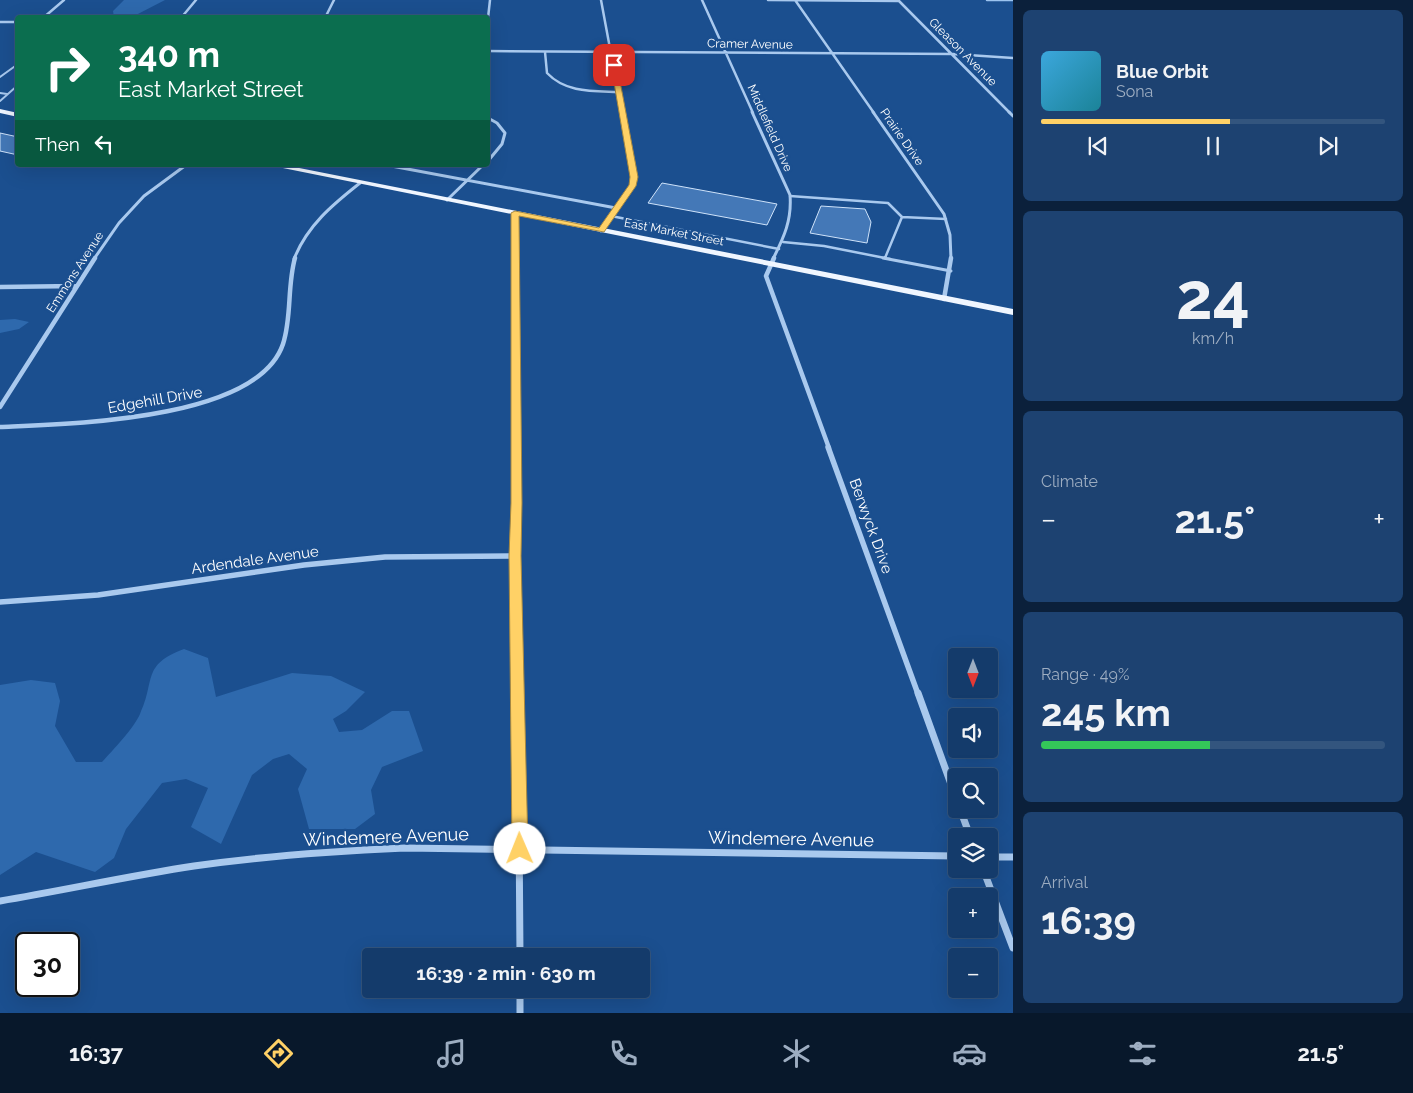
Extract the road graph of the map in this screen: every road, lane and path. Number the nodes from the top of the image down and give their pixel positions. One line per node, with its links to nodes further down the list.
1 (64, 0): 10 (street)
2 (196, 0): 11 (street)
3 (334, 0): 12 (street)
4 (490, 0): 13 (street)
5 (601, 0): 18 (street)
6 (702, 0): 19 (street, Middlefield Drive)
7 (768, 0): 8 (street)
8 (795, 0): 9 (street); 20 (street, Prairie Drive)
9 (899, 1): 21 (street, Gleason Avenue)
10 (46, 15)
11 (184, 15)
12 (326, 15)
13 (488, 15)
14 (0, 22): 15 (street)
15 (15, 22)
16 (490, 51): 17 (street, Cramer Avenue)
17 (545, 52): 18 (street, Cramer Avenue); 26 (street)
18 (611, 52): 19 (street, Cramer Avenue); 26 (street)
19 (726, 52): 20 (street, Cramer Avenue); 41 (street, Middlefield Drive)
20 (832, 53): 21 (street, Cramer Avenue); 47 (street, Prairie Drive)
21 (953, 54): 22 (street, Cramer Avenue); 32 (street, Gleason Avenue)
22 (1013, 58)
23 (15, 66): 24 (lane)
24 (0, 77)
25 (15, 87): 28 (lane)
26 (618, 92): 43 (street)
27 (0, 93): 28 (lane)
28 (7, 94): 29 (lane)
29 (0, 101)
30 (0, 111): 31 (main road)
31 (15, 113)
32 (1013, 116)
33 (490, 119): 34 (street)
34 (490, 159)
35 (183, 167): 54 (street, Emmons Avenue)
36 (282, 167): 40 (main road, East Market Street)
37 (397, 167): 39 (street)
38 (481, 167): 39 (street)
39 (468, 180): 42 (street); 43 (street)
40 (360, 183): 42 (main road, East Market Street); 59 (street, Edgehill Drive)
41 (790, 196): 46 (lane); 49 (street, Middlefield Drive)
42 (447, 200): 44 (main road, East Market Street)
43 (616, 208): 45 (street)
44 (515, 213): 48 (main road, East Market Street); 60 (street)
45 (611, 216): 48 (street); 50 (lane)
46 (902, 217): 47 (lane); 51 (lane)
47 (946, 219): 53 (street, Prairie Drive)
48 (601, 231): 52 (main road, East Market Street)
49 (783, 242): 50 (street, Middlefield Drive); 51 (lane)
50 (779, 249): 52 (street, Middlefield Drive)
51 (885, 258): 53 (lane)
52 (770, 264): 56 (main road, East Market Street); 62 (street, Berwyck Drive)
53 (950, 271): 56 (street, Prairie Drive)
54 (76, 286): 55 (street); 58 (street, Emmons Avenue)
55 (0, 287)
56 (944, 299): 57 (main road, East Market Street)
57 (1013, 312)
58 (0, 407)
59 (0, 426)
60 (515, 556): 61 (street, Ardendale Avenue); 63 (street)
61 (0, 602)
62 (948, 776)
63 (520, 849): 64 (street, Windemere Avenue); 68 (street, Windemere Avenue); 69 (street)
64 (948, 856)
65 (998, 857): 66 (street)
66 (1013, 857)
67 (986, 878): 70 (street)
68 (0, 901)
69 (520, 948)
70 (1013, 948)
71 (520, 998): 72 (street)
72 (520, 1013)

